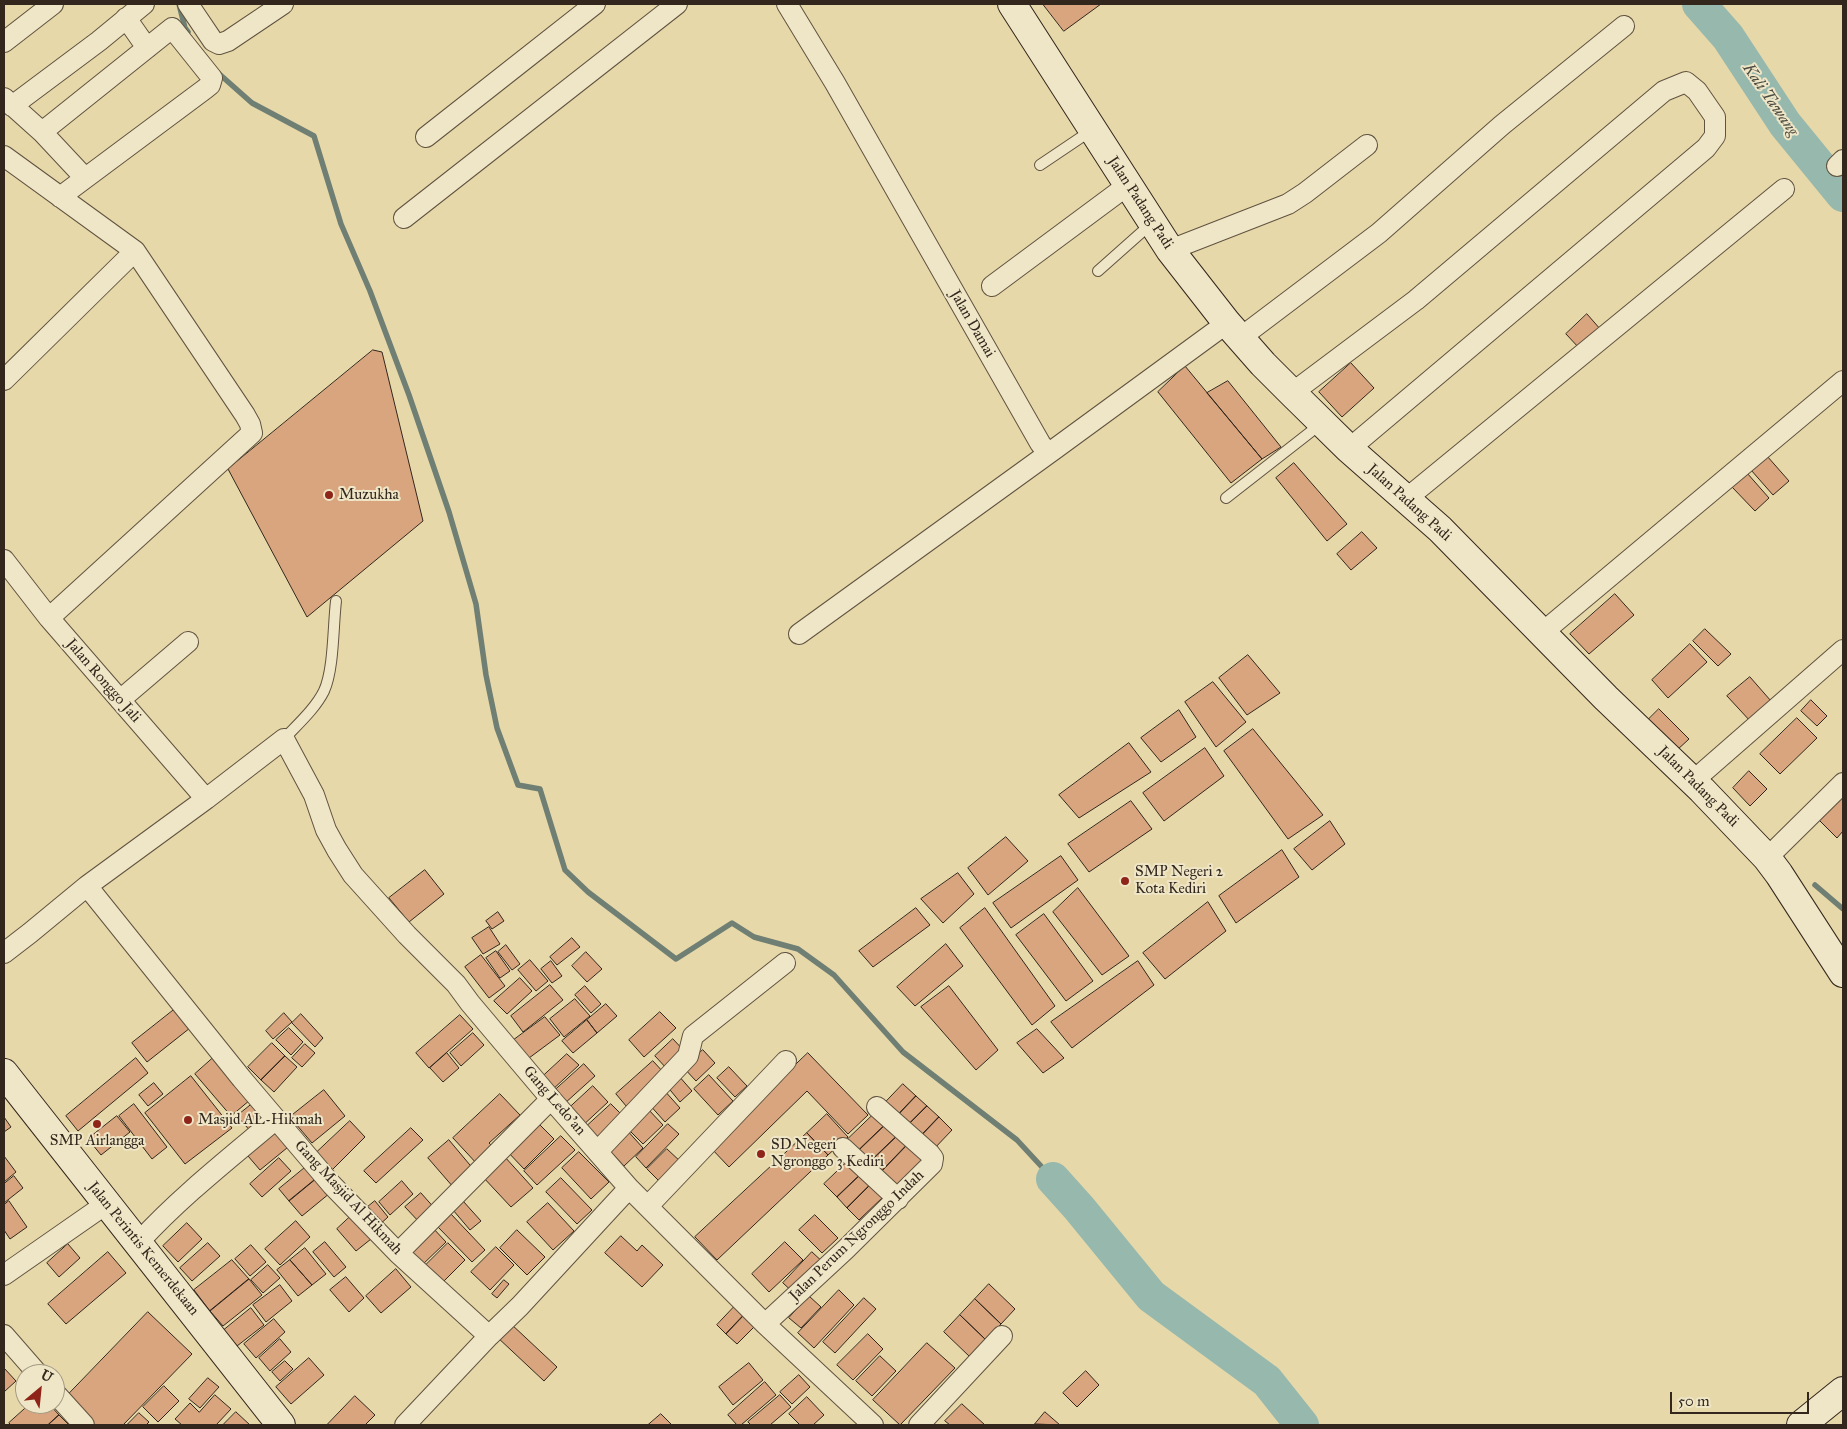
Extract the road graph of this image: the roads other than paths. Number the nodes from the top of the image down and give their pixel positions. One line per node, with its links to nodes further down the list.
1 (53, 4): 11 (street)
2 (144, 4): 9 (street)
3 (188, 4): 4 (street)
4 (283, 4)
5 (595, 4): 16 (street)
6 (677, 4): 24 (street)
7 (787, 4): 36 (street, Jalan Damai)
8 (1012, 4): 14 (main road, Jalan Padang Padi)
9 (126, 18): 12 (street); 13 (street)
10 (1624, 26): 30 (street)
11 (4, 42)
12 (147, 48): 15 (street); 20 (street)
13 (8, 102): 15 (street)
14 (1093, 130): 19 (lane); 21 (main road, Jalan Padang Padi)
15 (42, 132): 20 (street)
16 (426, 137)
17 (1368, 145): 26 (street)
18 (6, 160): 23 (street)
19 (1040, 164)
20 (86, 178): 23 (street)
21 (1128, 185): 25 (main road, Jalan Padang Padi); 29 (street)
22 (1784, 189): 38 (street)
23 (60, 197): 27 (street)
24 (404, 218)
25 (1152, 223): 26 (main road, Jalan Padang Padi); 28 (lane)
26 (1170, 250): 30 (main road, Jalan Padang Padi)
27 (135, 251): 31 (street); 41 (street)
28 (1098, 271)
29 (992, 286)
30 (1234, 331): 33 (main road, Jalan Padang Padi); 36 (street)
31 (4, 380)
32 (1843, 381): 42 (street)
33 (1292, 393): 34 (main road, Jalan Padang Padi); 35 (street)
34 (1322, 422): 35 (main road, Jalan Padang Padi); 37 (lane)
35 (1349, 449): 38 (main road, Jalan Padang Padi)
36 (1052, 451): 43 (street)
37 (1226, 498)
38 (1406, 499): 42 (main road, Jalan Padang Padi)
39 (4, 560): 41 (street, Jalan Ronggo Jali)
40 (336, 601): 47 (lane)
41 (49, 618): 46 (street, Jalan Ronggo Jali)
42 (1542, 633): 48 (main road, Jalan Padang Padi)
43 (799, 634)
44 (188, 642): 46 (street)
45 (1843, 650): 48 (street)
46 (120, 700): 50 (street, Jalan Ronggo Jali)
47 (284, 739): 50 (street); 58 (street, Gang Ledo'an)
48 (1693, 781): 51 (main road, Jalan Padang Padi)
49 (1843, 783): 51 (street)
50 (206, 799): 52 (street)
51 (1767, 858): 55 (main road, Jalan Padang Padi)
52 (87, 886): 53 (street); 60 (street, Gang Masjid Al Hikmah)
53 (4, 953)
54 (785, 964): 62 (street)
55 (1843, 973)
56 (786, 1061): 66 (street)
57 (4, 1073): 65 (main road, Jalan Perintis Kemerdekaan)
58 (551, 1099): 62 (street, Gang Ledo'an); 68 (street)
59 (877, 1107): 64 (street, Jalan Perum Ngronggo Indah)
60 (276, 1118): 67 (street); 68 (street, Gang Masjid Al Hikmah)
61 (844, 1148): 64 (street)
62 (598, 1151): 63 (street, Gang Ledo'an)
63 (629, 1188): 66 (street, Gang Ledo'an); 72 (street)
64 (898, 1199): 70 (street, Jalan Perum Ngronggo Indah)
65 (106, 1204): 67 (main road, Jalan Perintis Kemerdekaan); 69 (street)
66 (648, 1205): 70 (street, Gang Ledo'an)
67 (139, 1242): 78 (main road, Jalan Perintis Kemerdekaan)
68 (398, 1253): 72 (street, Gang Masjid Al Hikmah)
69 (4, 1276)
70 (765, 1324): 80 (street, Gang Ledo'an)
71 (4, 1335): 74 (street)
72 (489, 1336): 79 (street)
73 (1002, 1336): 81 (street)
74 (29, 1364)
75 (1843, 1391): 82 (main road)
76 (65, 1404): 77 (street)
77 (84, 1425)
78 (281, 1425)
79 (405, 1425)
80 (873, 1425)
81 (919, 1425)
82 (1801, 1425)

